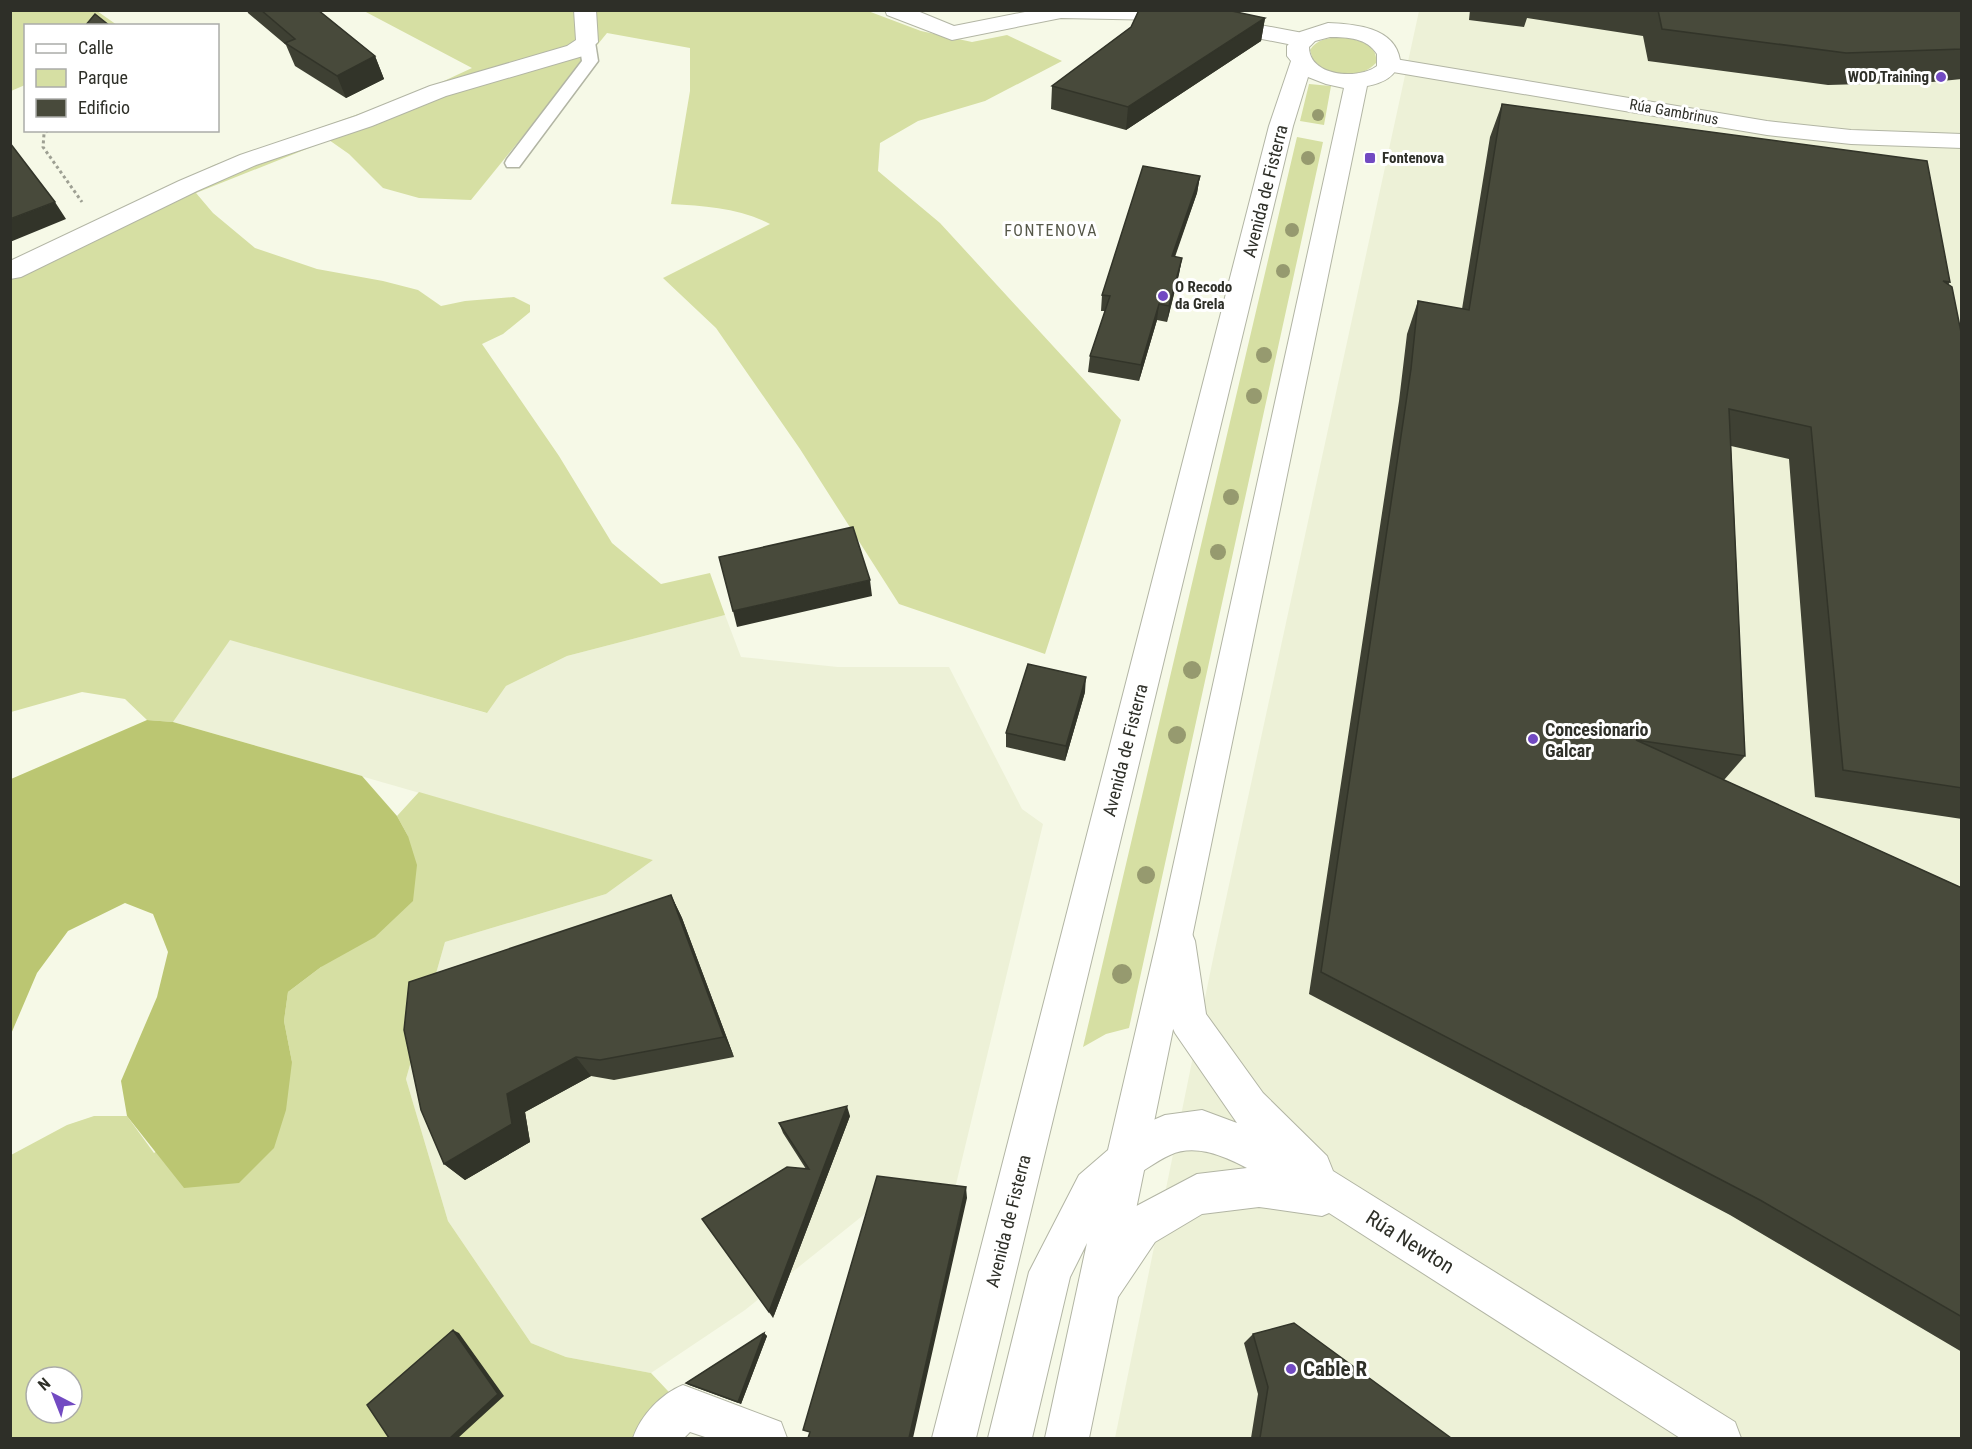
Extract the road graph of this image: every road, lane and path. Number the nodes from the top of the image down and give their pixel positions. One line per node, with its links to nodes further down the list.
1 (585, 10): 8 (main road)
2 (895, 10): 6 (main road)
3 (975, 10): 6 (main road)
4 (1313, 10): 9 (main road, Avenida de Fisterra)
5 (1369, 10): 7 (main road)
6 (952, 33): 9 (main road)
7 (1363, 34): 9 (main road); 10 (main road)
8 (587, 42): 14 (lane); 15 (main road)
9 (1303, 47): 11 (main road); 23 (main road, Avenida de Fisterra)
10 (1389, 65): 11 (main road); 13 (main road, Rúa Gambrinus)
11 (1356, 82): 17 (main road)
12 (46, 132): 15 (path)
13 (1962, 141)
14 (513, 163)
15 (104, 228): 16 (main road)
16 (12, 272)
17 (1176, 935): 18 (main road); 19 (main road)
18 (1125, 1161): 19 (main road); 20 (main road); 24 (main road)
19 (1342, 1198): 20 (main road, Rúa Newton); 26 (main road, Rúa Newton)
20 (1099, 1288): 25 (main road)
21 (655, 1438): 22 (main road)
22 (765, 1438)
23 (954, 1438)
24 (1010, 1438)
25 (1067, 1438)
26 (1719, 1438)

